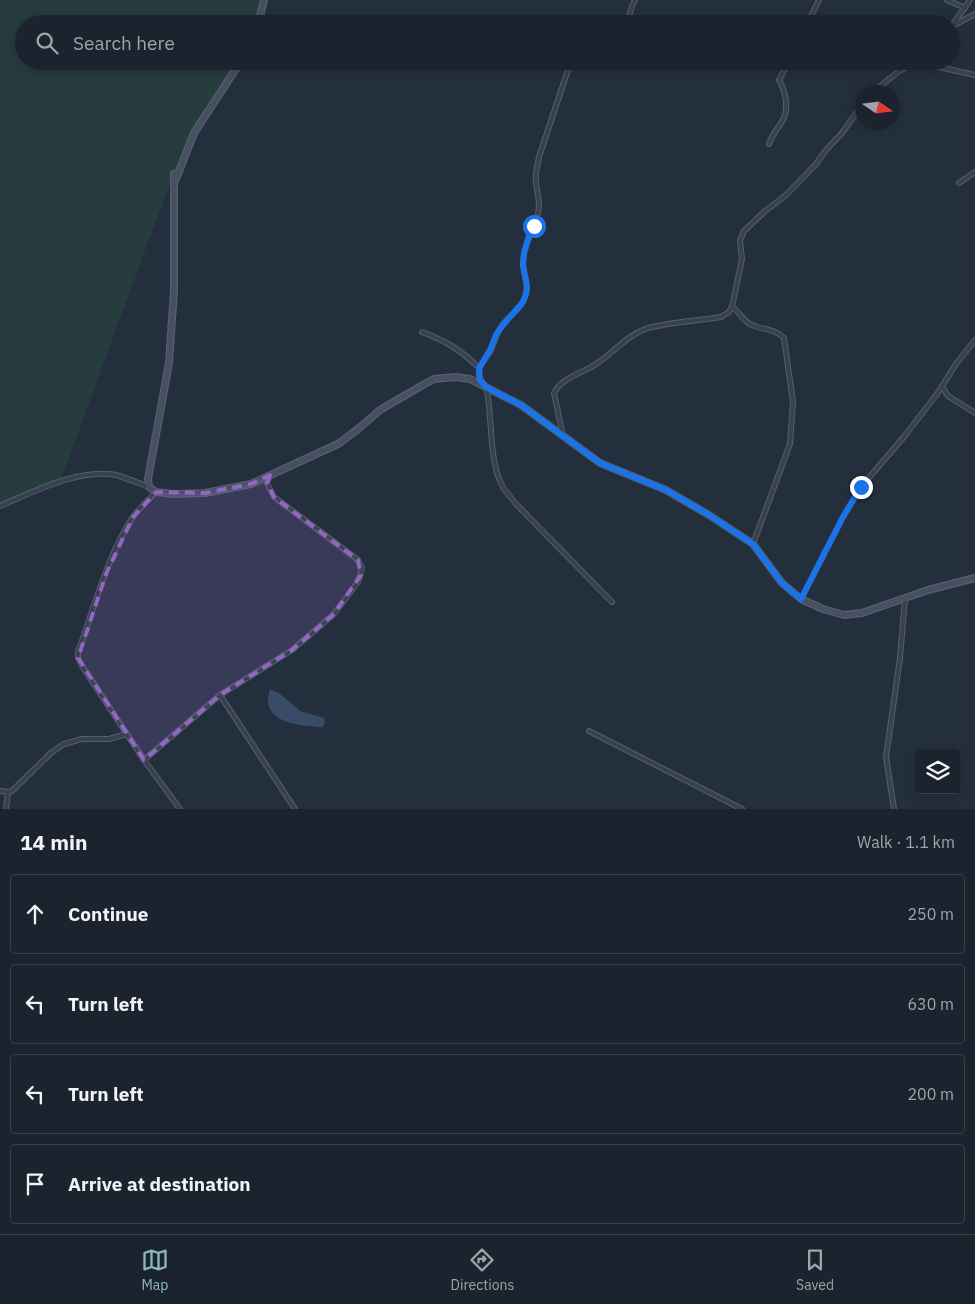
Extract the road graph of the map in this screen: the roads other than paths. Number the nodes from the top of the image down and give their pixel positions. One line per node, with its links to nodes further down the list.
1 (264, 0): 8 (street)
2 (635, 0): 9 (street)
3 (819, 0): 10 (street)
4 (947, 0): 6 (street)
5 (970, 0): 6 (street)
6 (964, 8): 11 (street)
7 (975, 14): 12 (street)
8 (260, 15)
9 (630, 15)
10 (812, 15)
11 (959, 15)
12 (960, 22)
13 (235, 70): 25 (street)
14 (568, 70): 29 (street)
15 (783, 70): 21 (street)
16 (901, 70): 19 (street)
17 (953, 70): 18 (street)
18 (975, 75)
19 (882, 85)
20 (855, 115): 26 (street)
21 (769, 144)
22 (975, 172): 24 (street)
23 (174, 174): 25 (street)
24 (959, 183)
25 (174, 184): 35 (street)
26 (732, 307): 33 (street); 38 (street)
27 (422, 332): 29 (street)
28 (975, 340): 30 (street)
29 (479, 368): 31 (street)
30 (942, 386): 32 (street); 41 (street)
31 (486, 387): 33 (street); 34 (street); 42 (street)
32 (975, 413)
33 (563, 436): 38 (street)
34 (270, 475): 36 (street); 43 (street)
35 (149, 487): 36 (street); 37 (street)
36 (156, 492): 45 (street)
37 (0, 506)
38 (753, 544): 41 (street)
39 (975, 578): 40 (street)
40 (904, 598): 41 (street); 53 (street)
41 (801, 599)
42 (612, 602)
43 (220, 695): 46 (street); 51 (street)
44 (589, 731): 52 (street)
45 (127, 734): 46 (street); 48 (street)
46 (144, 760): 50 (street)
47 (0, 791): 48 (street)
48 (8, 792): 49 (street)
49 (6, 809)
50 (180, 809)
51 (295, 809)
52 (742, 809)
53 (894, 809)

